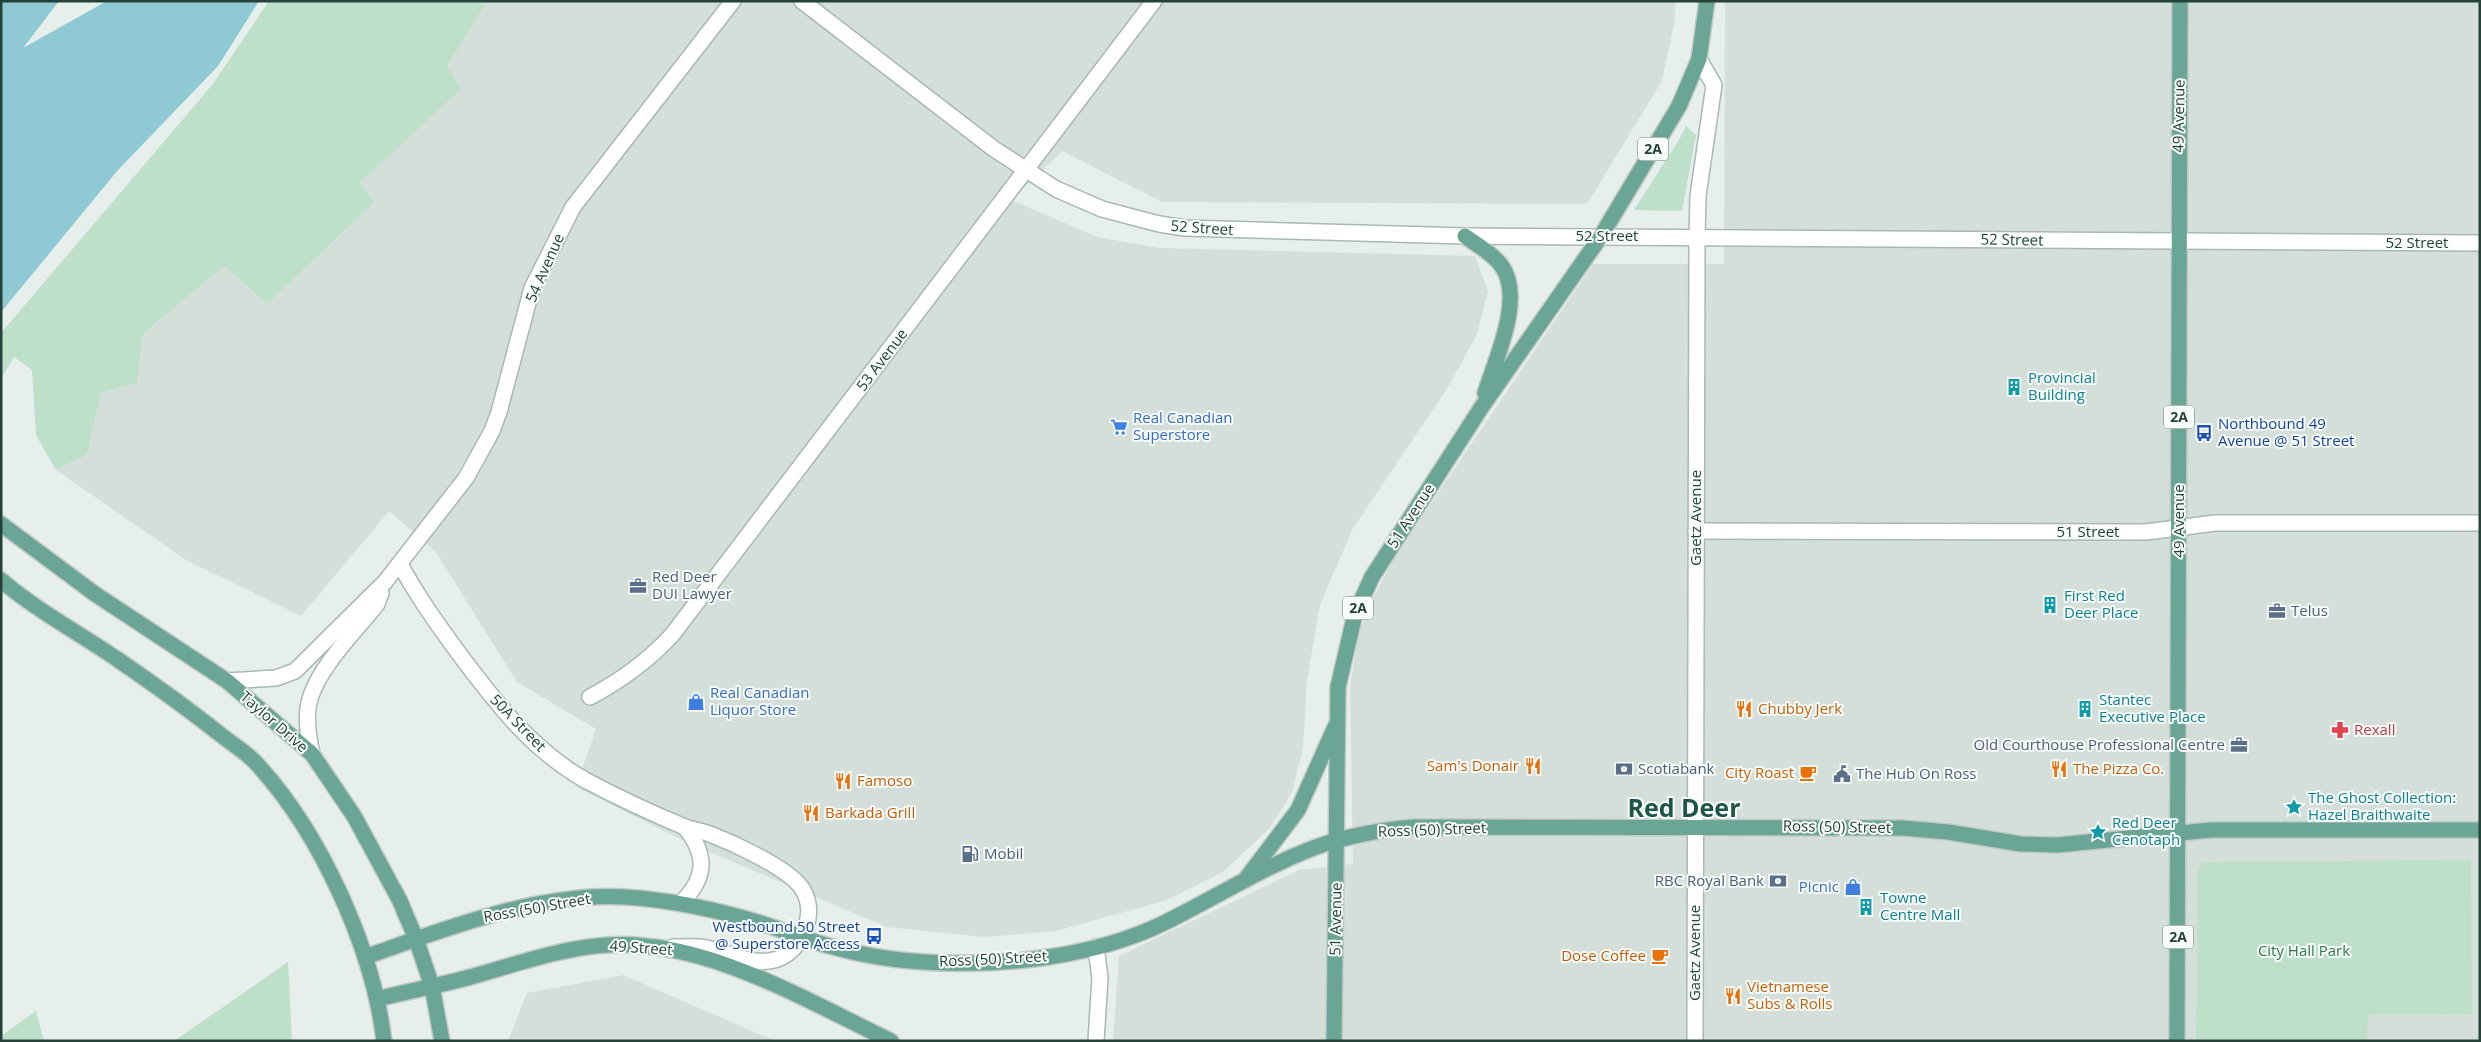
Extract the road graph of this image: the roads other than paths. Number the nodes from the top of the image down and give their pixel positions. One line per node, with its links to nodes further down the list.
1 (733, 1): 18 (street, 54 Avenue)
2 (802, 1): 7 (street, 52 Street)
3 (1154, 1): 7 (street, 53 Avenue)
4 (1707, 1): 6 (main road, 2A)
5 (2180, 1): 11 (main road, 49 Avenue / 2A)
6 (1699, 59): 9 (main road, 51 Avenue / 2A); 10 (street, Gaetz Avenue)
7 (1025, 170): 8 (street, 52 Street); 22 (street, 53 Avenue)
8 (1465, 236): 9 (street, 52 Street); 13 (main road)
9 (1601, 236): 10 (street, 52 Street); 13 (main road, 51 Avenue / 2A)
10 (1697, 236): 11 (street, 52 Street); 17 (street, Gaetz Avenue)
11 (2178, 242): 12 (street, 52 Street); 16 (main road, 49 Avenue / 2A)
12 (2480, 243)
13 (1481, 408): 23 (main road, 51 Avenue / 2A)
14 (2480, 523): 16 (street, 51 Street)
15 (1, 524): 21 (main road, Taylor Drive)
16 (2179, 527): 17 (street, 51 Street); 28 (main road, 49 Avenue / 2A)
17 (1696, 531): 25 (street, Gaetz Avenue)
18 (400, 564): 20 (street, 54 Avenue); 26 (street, 50A Street)
19 (1, 580): 36 (main road)
20 (385, 582): 21 (street); 24 (street)
21 (227, 681): 24 (main road, Taylor Drive)
22 (590, 697)
23 (1338, 720): 29 (main road, 51 Avenue / 2A); 30 (main road)
24 (312, 754): 33 (main road, Taylor Drive)
25 (1696, 826): 28 (main road, Ross (50) Street); 29 (main road, Ross (50) Street); 44 (street, Gaetz Avenue)
26 (685, 827): 31 (street); 32 (street, 50A Street)
27 (2480, 830): 28 (main road, Ross (50) Street)
28 (2178, 833): 45 (main road, 49 Avenue / 2A)
29 (1338, 840): 30 (main road, Ross (50) Street); 43 (main road, 51 Avenue / 2A)
30 (1246, 880): 34 (main road, Ross (50) Street)
31 (681, 903): 32 (main road, Ross (50) Street); 33 (main road, Ross (50) Street)
32 (802, 938): 34 (main road, Ross (50) Street); 35 (street)
33 (416, 939): 36 (main road, Ross (50) Street); 37 (main road, Taylor Drive)
34 (1096, 947): 42 (street)
35 (664, 948): 37 (main road, 49 Street); 41 (main road, 49 Street)
36 (365, 957): 38 (main road)
37 (432, 986): 38 (main road, 49 Street); 40 (main road, Taylor Drive)
38 (378, 999): 39 (main road)
39 (384, 1041)
40 (442, 1041)
41 (891, 1041)
42 (1096, 1041)
43 (1334, 1041)
44 (1695, 1041)
45 (2177, 1041)

